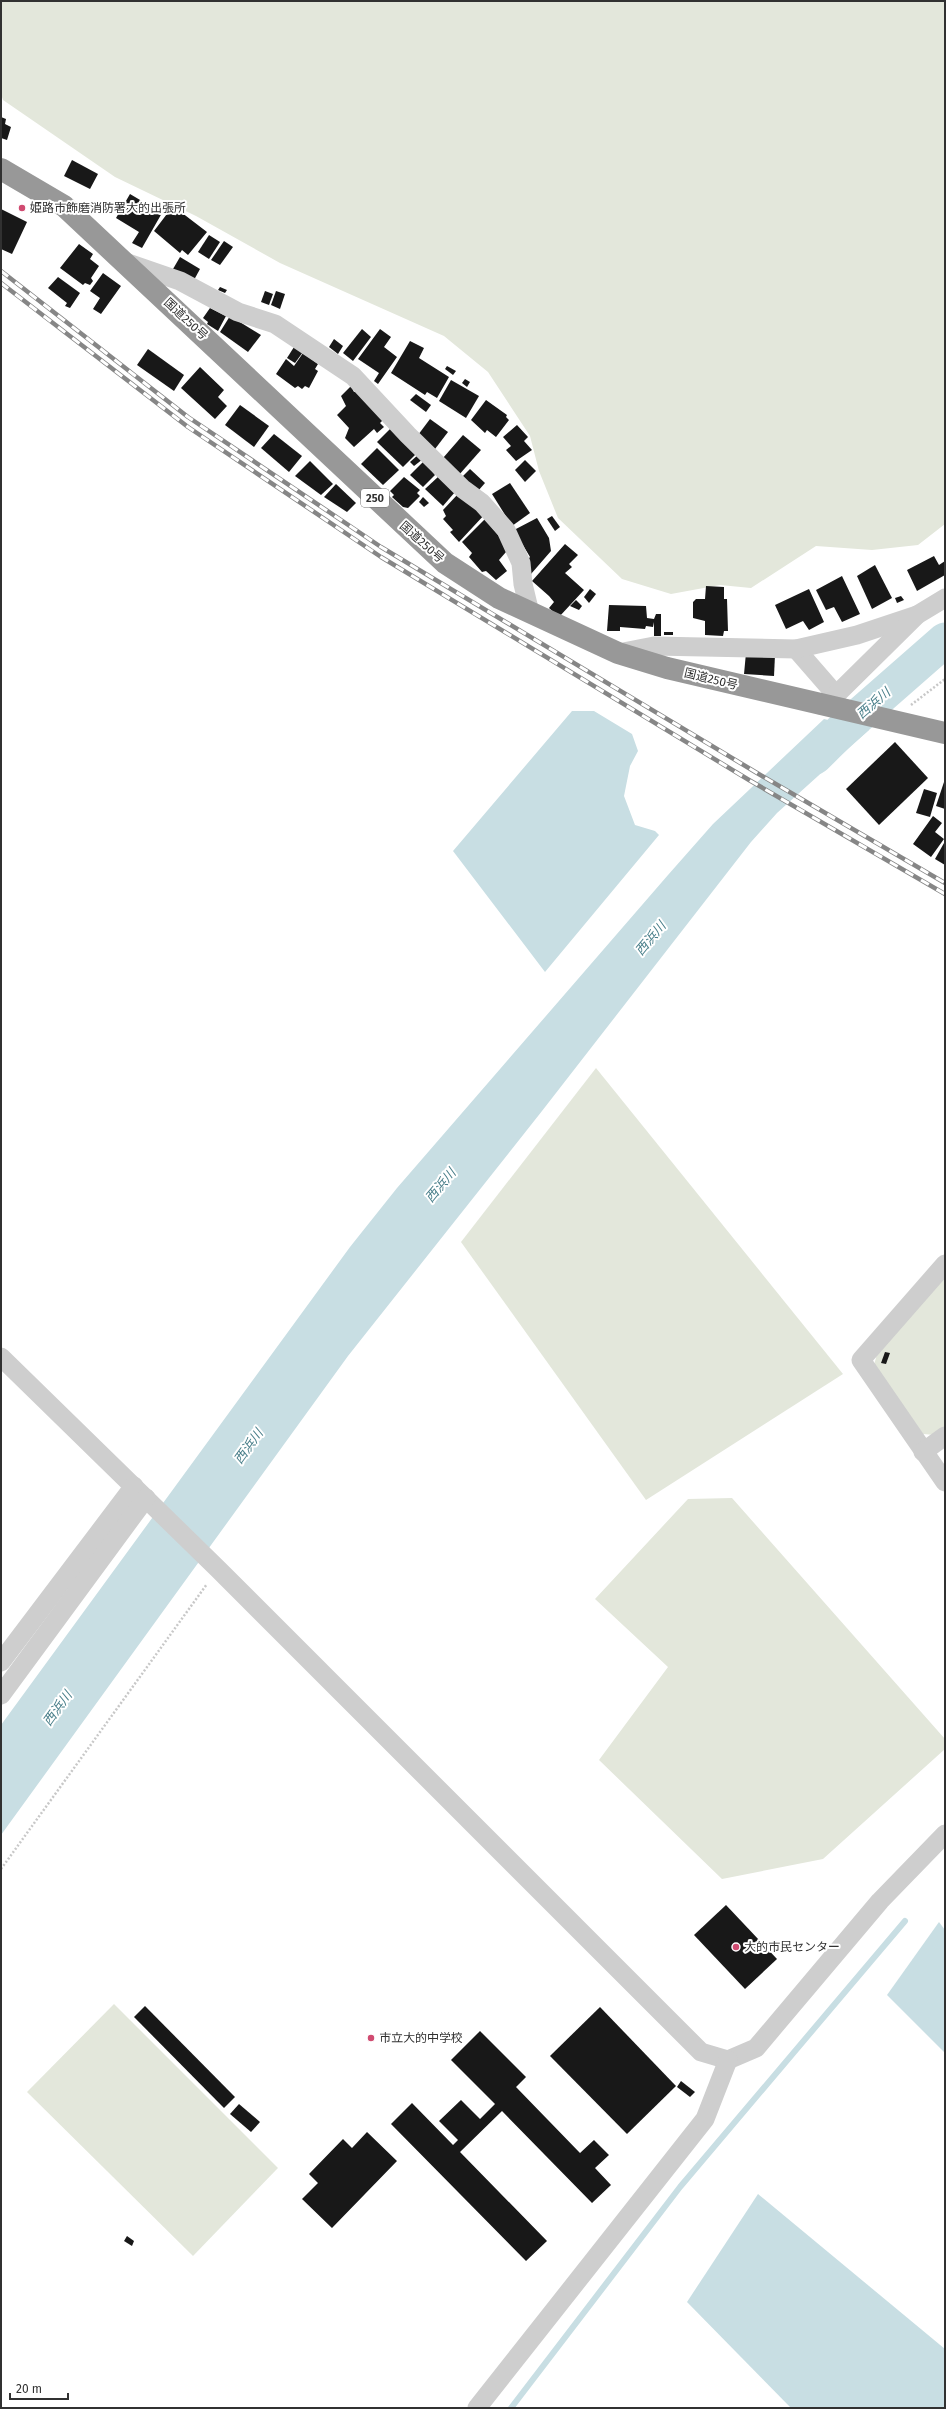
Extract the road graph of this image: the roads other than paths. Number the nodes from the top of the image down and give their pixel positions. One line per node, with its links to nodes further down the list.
1 (1, 169): 2 (highway, 国道250号 / 250)
2 (125, 262): 4 (highway, 国道250号 / 250); 4 (street)
3 (945, 598): 5 (street)
4 (530, 613): 7 (highway, 国道250号 / 250)
5 (917, 615): 6 (street); 8 (street)
6 (796, 649): 7 (street); 8 (street)
7 (618, 652): 8 (highway, 国道250号 / 250)
8 (828, 700): 9 (highway, 国道250号 / 250)
9 (945, 733)
10 (945, 1264): 13 (street)
11 (1, 1357): 15 (street)
12 (945, 1436): 13 (street)
13 (923, 1452): 14 (street)
14 (945, 1482)
15 (140, 1492): 16 (street); 17 (street); 19 (street)
16 (1, 1662)
17 (1, 1695)
18 (945, 1834): 19 (street)
19 (728, 2060): 20 (street)
20 (477, 2408)

